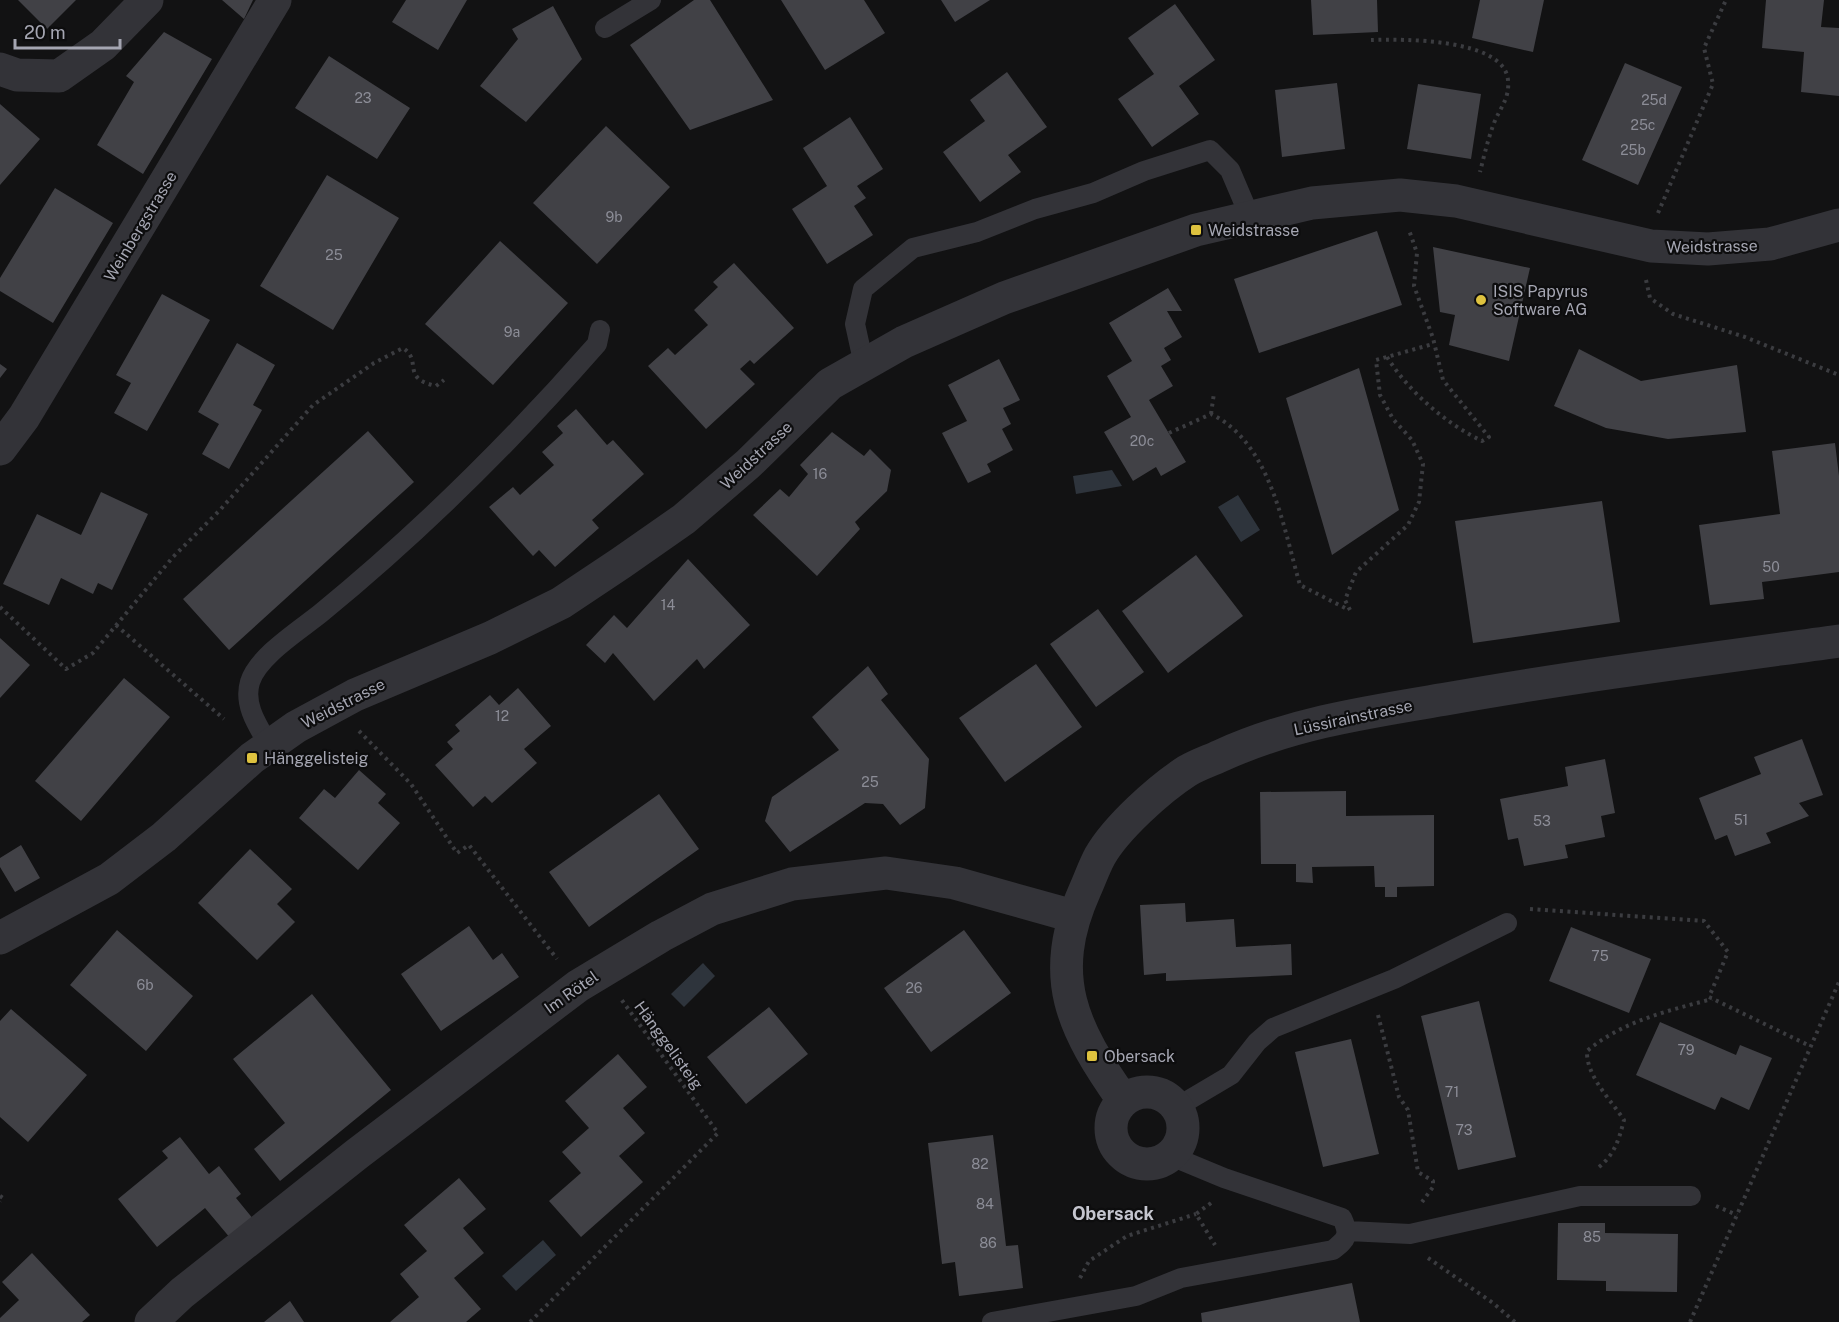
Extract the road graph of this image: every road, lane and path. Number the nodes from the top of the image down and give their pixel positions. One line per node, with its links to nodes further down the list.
1 (147, 0): 7 (street)
2 (275, 0): 23 (street, Weinbergstrasse)
3 (651, 0): 5 (lane)
4 (1726, 0): 9 (path)
5 (605, 28)
6 (1371, 40): 8 (path)
7 (0, 69)
8 (1474, 205): 10 (street, Weidstrasse); 12 (street, Weidstrasse)
9 (1658, 214)
10 (1250, 218): 17 (street, Weidstrasse); 17 (lane)
11 (1407, 225): 15 (path)
12 (1839, 225)
13 (1648, 273): 18 (path)
14 (600, 330): 29 (lane)
15 (1433, 344): 16 (path); 16 (path)
16 (1387, 357): 21 (path)
17 (864, 365): 29 (street, Weidstrasse)
18 (1839, 375)
19 (444, 380): 25 (path)
20 (1214, 393): 21 (path)
21 (1211, 414): 22 (path)
22 (1169, 433)
23 (0, 449)
24 (0, 607): 25 (path)
25 (116, 626): 27 (path)
26 (1839, 640): 30 (street, Lüssirainstrasse)
27 (228, 722)
28 (361, 733): 33 (path, Hänggelisteig)
29 (269, 745): 32 (street, Weidstrasse)
30 (1073, 916): 33 (street, Im Rötel); 38 (street, Lüssirainstrasse)
31 (1508, 923): 35 (lane); 36 (path)
32 (0, 938)
33 (590, 979): 52 (street, Im Rötel); 53 (path, Hänggelisteig)
34 (1839, 982): 37 (path)
35 (1368, 989): 39 (lane); 42 (path)
36 (1713, 999): 37 (path); 41 (path)
37 (1810, 1046): 56 (path)
38 (1124, 1101): 39 (street); 40 (street)
39 (1176, 1107): 40 (street)
40 (1172, 1156): 48 (lane)
41 (1609, 1159)
42 (1433, 1187)
43 (0, 1196): 46 (path)
44 (1691, 1196): 50 (lane)
45 (1216, 1199): 47 (path)
46 (0, 1201)
47 (1196, 1214): 49 (path); 51 (path)
48 (1348, 1231): 50 (lane); 51 (lane)
49 (1209, 1234)
50 (1410, 1234): 55 (path)
51 (1079, 1307): 54 (lane)
52 (151, 1322)
53 (530, 1322)
54 (992, 1322)
55 (1515, 1322)
56 (1690, 1322)

